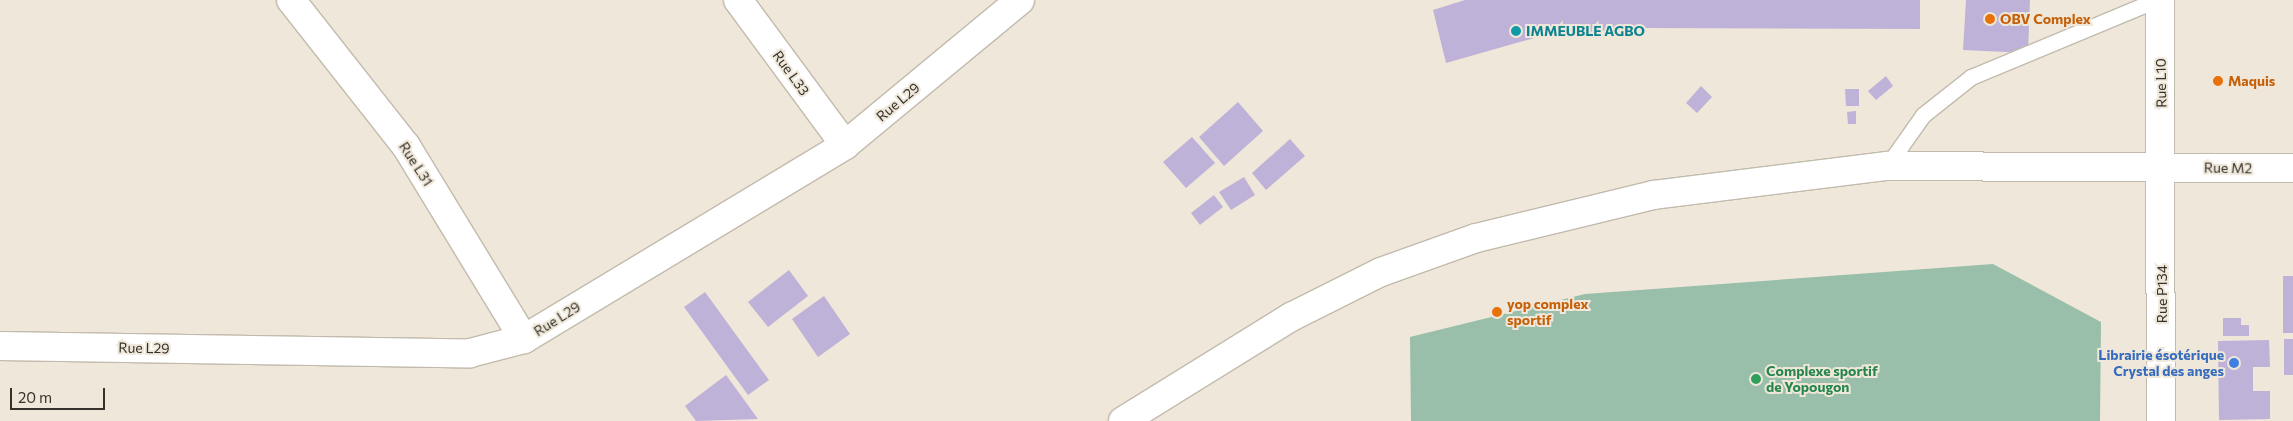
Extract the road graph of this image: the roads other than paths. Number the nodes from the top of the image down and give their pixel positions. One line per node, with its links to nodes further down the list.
1 (291, 0): 10 (street, Rue L31)
2 (738, 0): 6 (street, Rue L33)
3 (1020, 0): 6 (street, Rue L29)
4 (2156, 0): 7 (lane)
5 (2160, 0): 8 (street, Rue L10)
6 (845, 145): 10 (street, Rue L29)
7 (1887, 166): 8 (street, Rue M2); 12 (street, Rue M2)
8 (2162, 167): 9 (street, Rue M2); 13 (street, Rue P134)
9 (2293, 168)
10 (524, 339): 11 (street, Rue L29)
11 (0, 346)
12 (1123, 421)
13 (2161, 421)

